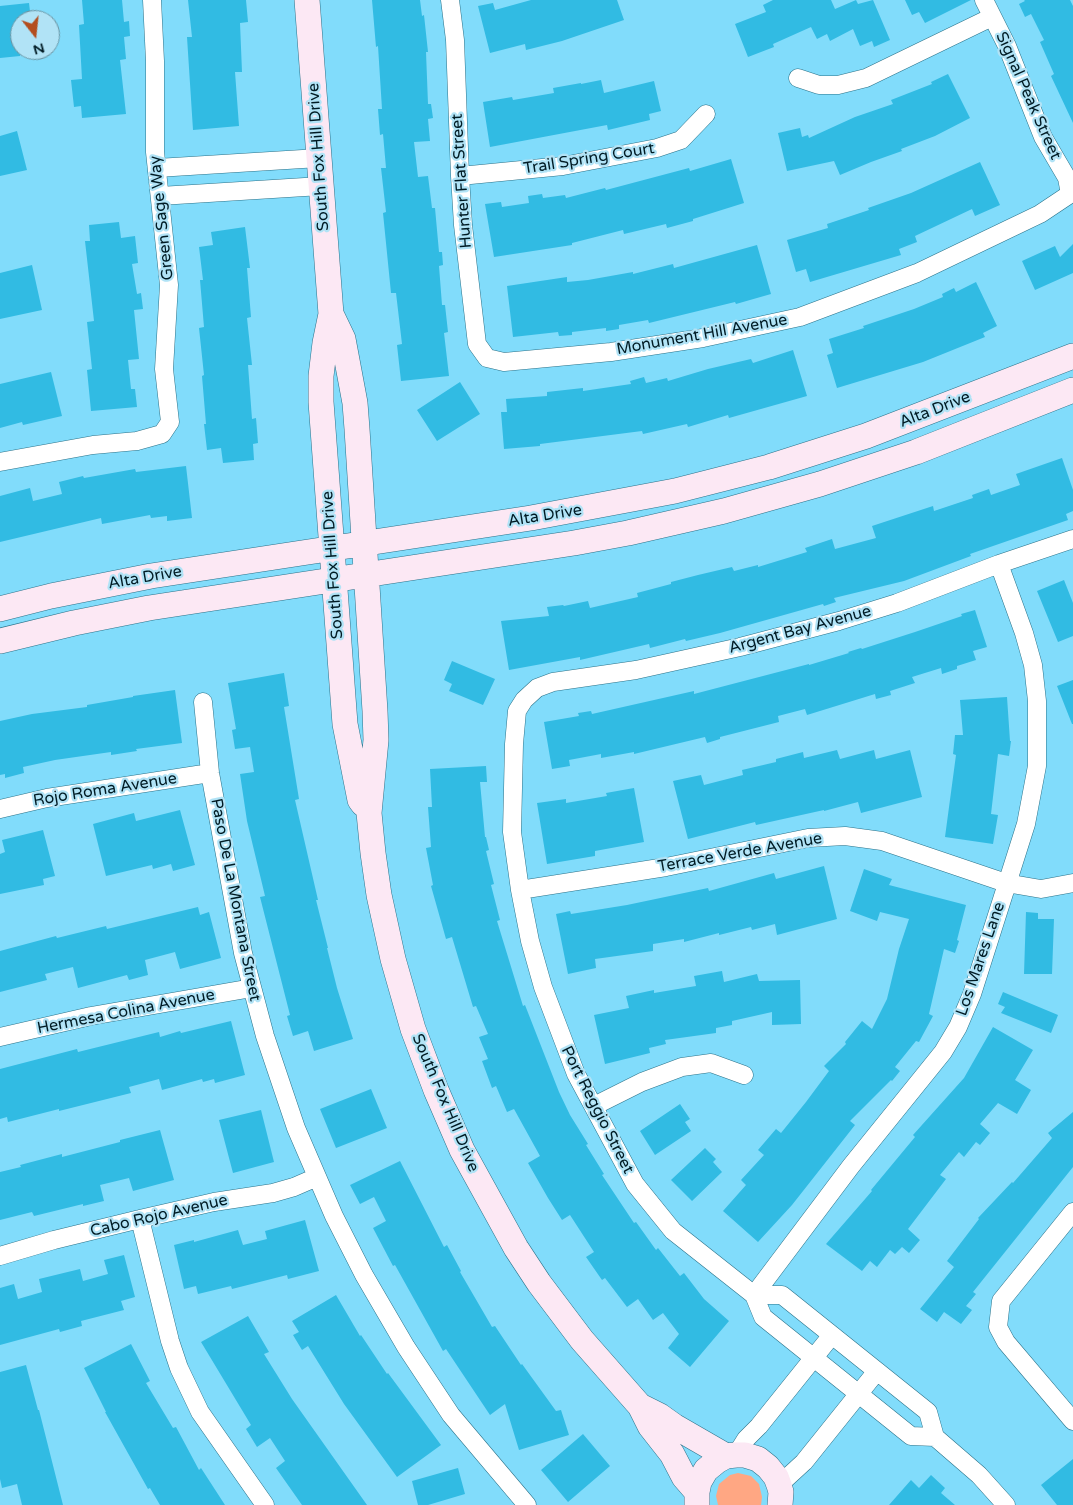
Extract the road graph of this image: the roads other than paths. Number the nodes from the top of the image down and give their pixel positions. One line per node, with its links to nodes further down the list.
1 (152, 0): 9 (street, Green Sage Way)
2 (307, 0): 8 (street, South Fox Hill Drive)
3 (450, 0): 10 (street, Hunter Flat Street)
4 (984, 0): 5 (street, Signal Peak Street)
5 (992, 17): 6 (street); 12 (street, Signal Peak Street)
6 (798, 78)
7 (706, 114): 10 (street, Trail Spring Court)
8 (319, 158): 9 (street); 11 (street, South Fox Hill Drive)
9 (156, 168): 13 (street, Green Sage Way)
10 (460, 176): 16 (street, Hunter Flat Street)
11 (321, 186): 13 (street); 14 (street, South Fox Hill Drive)
12 (1070, 194): 16 (street, Monument Hill Avenue)
13 (160, 196): 18 (street, Green Sage Way)
14 (331, 314): 20 (street, South Fox Hill Drive); 21 (street, South Fox Hill Drive)
15 (1073, 356): 20 (street, Alta Drive)
16 (487, 358)
17 (1073, 390): 23 (street, Alta Drive)
18 (0, 462)
19 (1073, 539): 22 (street, Argent Bay Avenue)
20 (364, 543): 21 (street, Alta Drive); 23 (street, South Fox Hill Drive)
21 (332, 548): 24 (street, South Fox Hill Drive); 25 (street, Alta Drive)
22 (999, 564): 27 (street, Argent Bay Avenue); 32 (street, Los Mares Lane)
23 (367, 575): 24 (street, Alta Drive); 31 (street, South Fox Hill Drive)
24 (334, 580): 26 (street, Alta Drive); 31 (street, South Fox Hill Drive)
25 (0, 609)
26 (0, 642)
27 (524, 700): 34 (street, Port Reggio Street)
28 (203, 702): 29 (street, Paso De La Montana Street)
29 (210, 773): 30 (street, Rojo Roma Avenue); 35 (street, Paso De La Montana Street)
30 (0, 809)
31 (369, 813): 48 (street, South Fox Hill Drive)
32 (1006, 883): 33 (street, Terrace Verde Avenue); 34 (street, Terrace Verde Avenue); 43 (street, Los Mares Lane)
33 (1073, 883)
34 (520, 890): 38 (street, Port Reggio Street)
35 (252, 988): 36 (street, Hermesa Colina Avenue); 39 (street, Paso De La Montana Street)
36 (0, 1036)
37 (744, 1074): 38 (street)
38 (594, 1106): 43 (street, Port Reggio Street)
39 (317, 1176): 41 (street, Cabo Rojo Avenue); 55 (street, Paso De La Montana Street)
40 (1073, 1212): 49 (street)
41 (140, 1219): 42 (street, Cabo Rojo Avenue); 54 (street)
42 (0, 1256)
43 (754, 1295): 44 (street); 45 (street, Port Reggio Street)
44 (832, 1335): 45 (street); 46 (street)
45 (814, 1358): 47 (street, Port Reggio Street); 51 (street)
46 (877, 1371): 47 (street); 50 (street)
47 (859, 1394): 50 (street, Port Reggio Street); 52 (street)
48 (640, 1406): 51 (street, South Fox Hill Drive); 53 (street, South Fox Hill Drive)
49 (1073, 1422)
50 (935, 1436): 56 (street)
51 (731, 1456): 52 (street, South Fox Hill Drive); 53 (street)
52 (782, 1497)
53 (696, 1500)
54 (265, 1505)
55 (527, 1505)
56 (1006, 1505)

